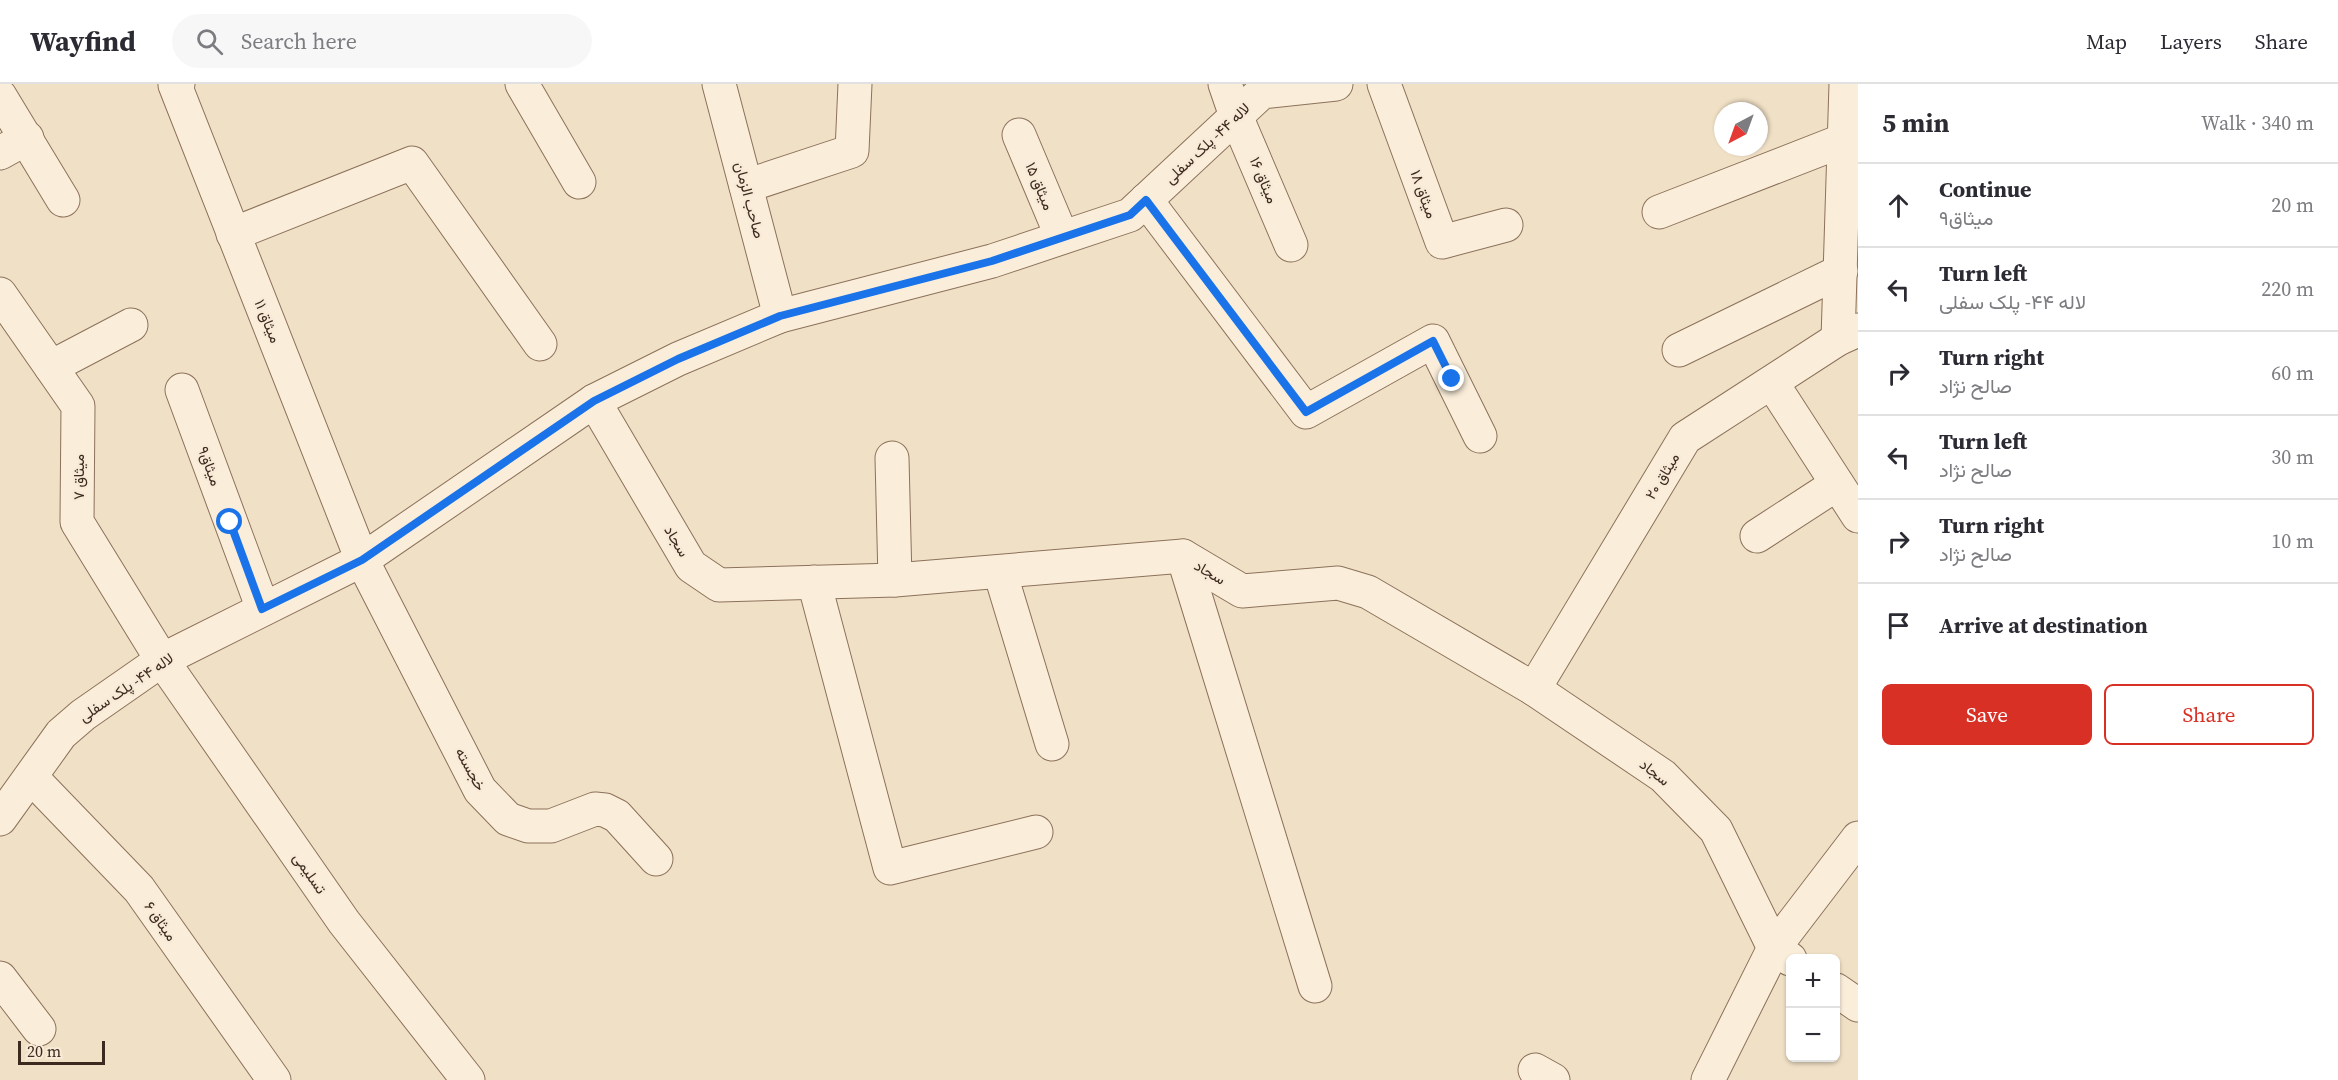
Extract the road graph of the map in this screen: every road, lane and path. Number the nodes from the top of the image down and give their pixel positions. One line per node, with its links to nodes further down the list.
1 (176, 84): 20 (street, میثاق ۱۱)
2 (522, 84): 14 (street)
3 (719, 84): 15 (street, صاحب الزمان)
4 (855, 84): 15 (street)
5 (1225, 84): 10 (street, میثاق ۱۶)
6 (1336, 84): 10 (street, لاله ۴۴- پلک سفلی)
7 (1384, 84): 19 (street, میثاق ۱۸)
8 (1846, 84): 12 (street)
9 (0, 96): 13 (street)
10 (1236, 116): 17 (street, لاله ۴۴- پلک سفلی); 22 (street, میثاق ۱۶)
11 (1019, 135): 21 (street, میثاق ۱۵)
12 (1844, 140): 18 (street); 23 (street)
13 (13, 146): 16 (street)
14 (579, 182)
15 (746, 186): 25 (street, صاحب الزمان)
16 (63, 200)
17 (1146, 200): 21 (street, لاله ۴۴- پلک سفلی); 34 (street)
18 (1659, 212)
19 (1506, 225)
20 (233, 234): 28 (street); 40 (street, میثاق ۱۱)
21 (1062, 237): 25 (street, لاله ۴۴- پلک سفلی)
22 (1291, 245)
23 (1840, 271): 27 (street); 29 (street)
24 (0, 294): 30 (street, میثاق ۷)
25 (780, 316): 33 (street, لاله ۴۴- پلک سفلی)
26 (131, 325): 30 (street)
27 (1848, 334): 31 (street, میثاق ۲۰)
28 (540, 344)
29 (1680, 350)
30 (51, 367): 45 (street, میثاق ۷)
31 (1773, 383): 36 (street); 46 (street, میثاق ۲۰)
32 (182, 390): 44 (street, میثاق۹)
33 (594, 401): 40 (street, لاله ۴۴- پلک سفلی); 43 (street, سجاد)
34 (1480, 436)
35 (892, 458): 42 (street)
36 (1837, 484): 37 (street); 38 (street)
37 (1858, 516)
38 (1757, 536)
39 (1183, 556): 41 (street, سجاد); 46 (street, سجاد); 55 (street)
40 (362, 560): 44 (street, لاله ۴۴- پلک سفلی); 52 (street, خجسته)
41 (1000, 572): 42 (street, سجاد); 47 (street)
42 (895, 580): 43 (street, سجاد)
43 (813, 582): 50 (street)
44 (262, 609): 45 (street, لاله ۴۴- پلک سفلی)
45 (162, 660): 48 (street, لاله ۴۴- پلک سفلی); 60 (street, تسلیمی)
46 (1534, 689): 53 (street, سجاد)
47 (1052, 744)
48 (31, 777): 49 (street, لاله ۴۴- پلک سفلی); 59 (street, میثاق ۶)
49 (0, 819)
50 (1036, 832)
51 (1858, 838): 53 (street)
52 (656, 859)
53 (1782, 954): 61 (street)
54 (0, 978): 58 (street)
55 (1315, 986)
56 (1840, 993): 57 (street)
57 (1858, 1005)
58 (39, 1029)
59 (274, 1080)
60 (468, 1080)
61 (1708, 1080)

